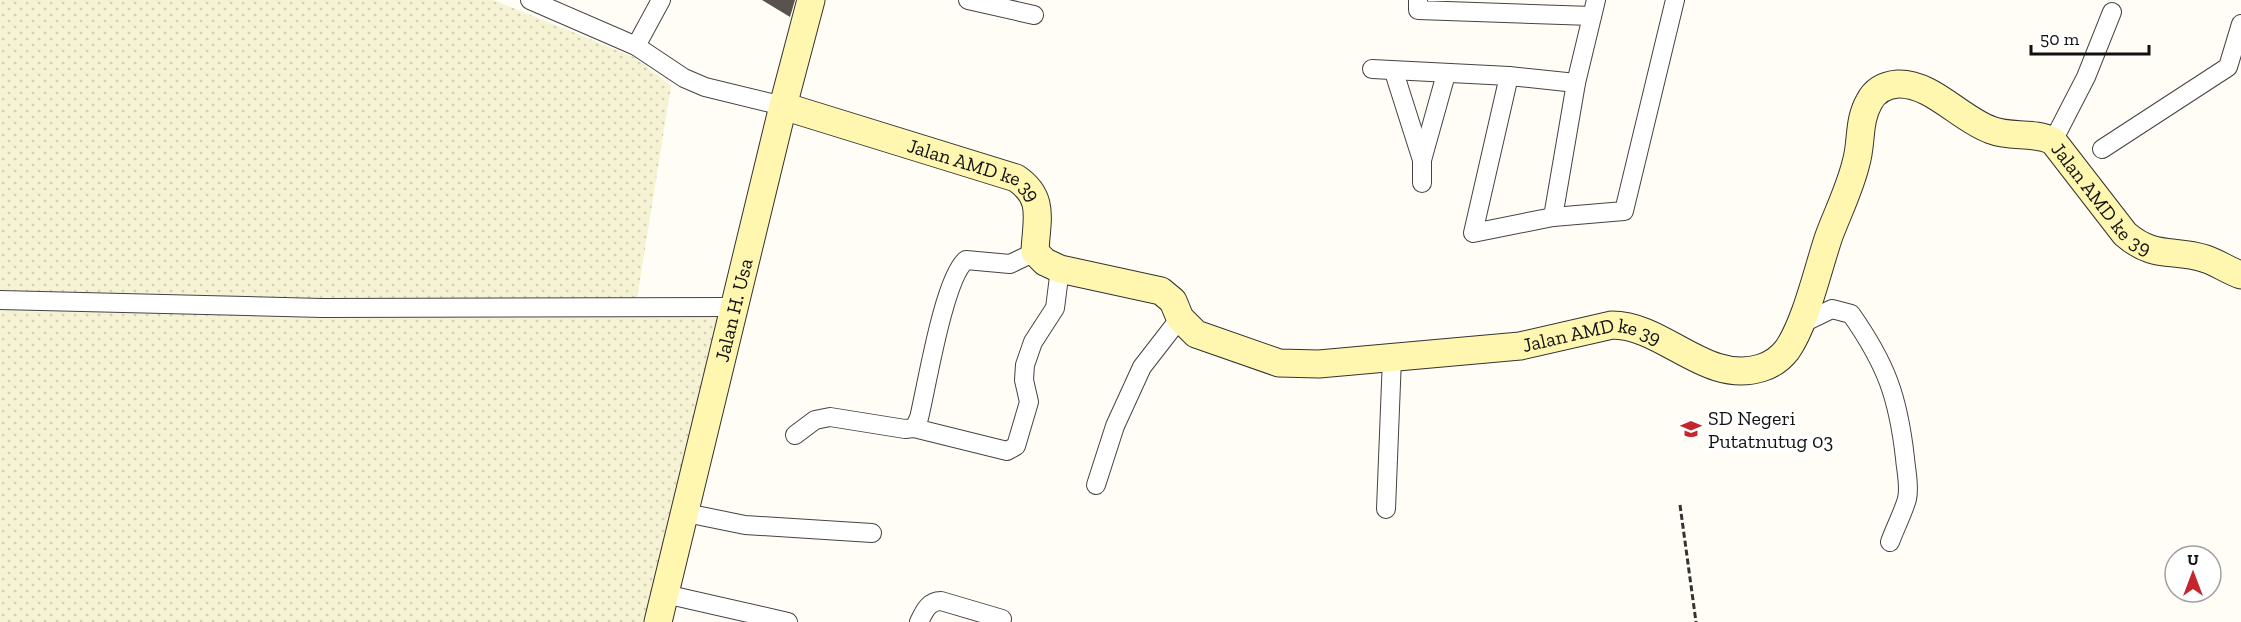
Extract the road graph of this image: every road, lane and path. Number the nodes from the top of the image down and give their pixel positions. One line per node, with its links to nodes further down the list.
1 (530, 0): 11 (street)
2 (661, 0): 11 (street)
3 (811, 0): 17 (street, Jalan H. Usa)
4 (968, 0): 9 (street)
5 (1418, 0): 7 (street)
6 (1675, 0): 22 (street)
7 (1594, 8): 16 (street)
8 (2112, 12): 18 (street)
9 (1034, 15)
10 (2241, 24): 19 (street)
11 (636, 46): 17 (street)
12 (1372, 69): 13 (street)
13 (1394, 72): 14 (street); 20 (street)
14 (1446, 74): 15 (street); 20 (street)
15 (1509, 76): 16 (street); 22 (street)
16 (1576, 83): 22 (street)
17 (783, 106): 23 (street, Jalan AMD ke 39); 27 (street, Jalan H. Usa)
18 (2053, 141): 25 (street, Jalan AMD ke 39); 29 (street, Jalan AMD ke 39)
19 (2102, 149)
20 (1422, 160): 21 (street)
21 (1422, 183)
22 (1553, 217)
23 (1035, 252): 24 (street, Jalan AMD ke 39); 31 (street)
24 (1060, 269): 28 (street, Jalan AMD ke 39); 31 (street)
25 (2241, 274)
26 (0, 300): 27 (street)
27 (735, 307): 36 (street, Jalan H. Usa)
28 (1180, 318): 30 (street, Jalan AMD ke 39); 33 (street)
29 (1799, 325): 30 (street, Jalan AMD ke 39); 38 (street)
30 (1392, 358): 35 (street)
31 (914, 428): 32 (street)
32 (795, 435)
33 (1096, 485)
34 (1680, 505): 44 (path)
35 (1386, 509)
36 (686, 513): 37 (street); 39 (street, Jalan H. Usa)
37 (872, 533)
38 (1890, 542)
39 (665, 594): 41 (street, Jalan H. Usa); 42 (street)
40 (1002, 619): 43 (street)
41 (658, 622)
42 (788, 622)
43 (919, 622)
44 (1696, 622)

